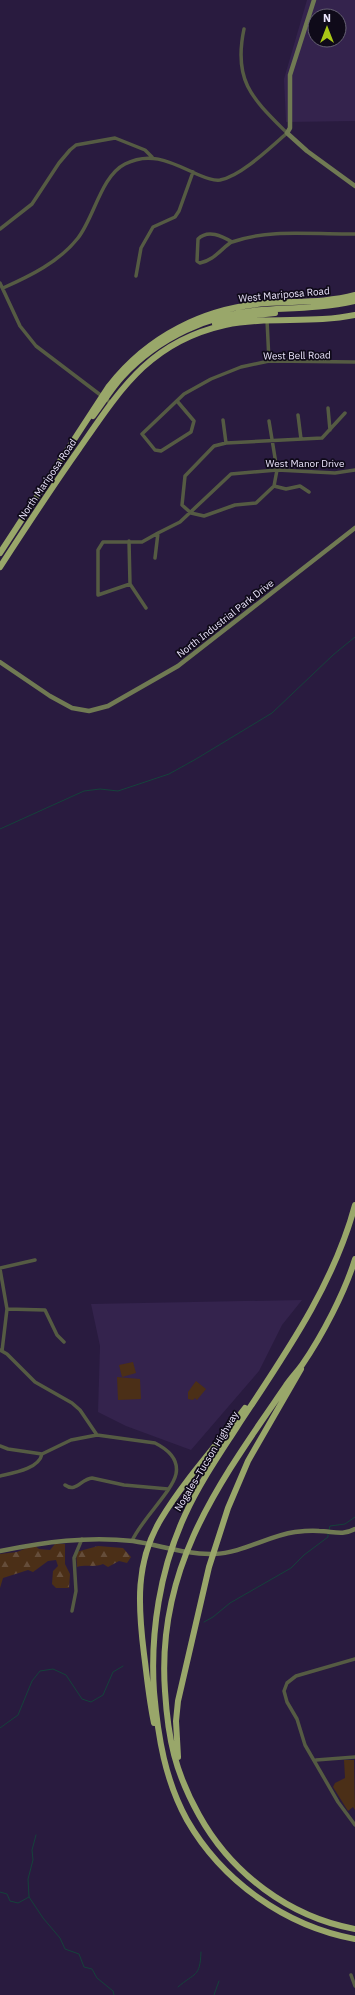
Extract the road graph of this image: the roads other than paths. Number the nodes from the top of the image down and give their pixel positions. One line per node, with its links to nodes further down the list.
1 (314, 0): 3 (street)
2 (244, 29): 3 (street)
3 (287, 133): 5 (street); 6 (street)
4 (152, 157): 5 (street); 7 (street); 12 (street)
5 (193, 172): 10 (street)
6 (355, 186)
7 (0, 229)
8 (355, 234): 9 (street)
9 (232, 242): 9 (street)
10 (136, 276)
11 (0, 283): 12 (street)
12 (3, 288): 21 (street)
13 (355, 295): 21 (highway, West Mariposa Road)
14 (355, 300): 21 (highway)
15 (355, 305): 18 (highway)
16 (355, 315): 17 (highway)
17 (267, 320): 18 (highway); 19 (street)
18 (165, 351): 21 (highway)
19 (269, 361): 20 (street, West Bell Road); 22 (street, West Bell Road)
20 (355, 362)
21 (106, 399): 40 (highway, North Mariposa Road); 42 (highway, North Mariposa Road)
22 (177, 401): 22 (street, West Bell Road)
23 (328, 408): 28 (street)
24 (345, 413): 28 (street)
25 (298, 415): 29 (street)
26 (223, 420): 31 (street)
27 (269, 421): 30 (street)
28 (330, 430): 29 (street)
29 (301, 439): 30 (street)
30 (272, 440): 31 (street); 32 (street)
31 (226, 443): 36 (street)
32 (277, 470): 33 (street, West Manor Drive); 34 (street); 36 (street, West Manor Drive)
33 (355, 470)
34 (274, 486): 35 (street); 36 (street)
35 (309, 492)
36 (191, 513): 38 (street)
37 (355, 528): 45 (street, North Industrial Park Drive)
38 (158, 533): 39 (street); 41 (street)
39 (129, 541): 43 (street); 43 (street)
40 (0, 553)
41 (155, 558)
42 (0, 567)
43 (130, 584): 44 (street)
44 (146, 608)
45 (0, 662)
46 (355, 1205): 54 (highway, Nogales–Tucson Highway)
47 (355, 1259): 53 (highway)
48 (35, 1260): 49 (street)
49 (0, 1269): 50 (street)
50 (7, 1309): 51 (street); 52 (street)
51 (64, 1342)
52 (1, 1351): 55 (street)
53 (302, 1366): 66 (highway); 72 (highway)
54 (276, 1368): 64 (highway); 71 (highway, Nogales–Tucson Highway)
55 (97, 1436): 57 (street); 60 (street)
56 (0, 1446): 57 (street)
57 (42, 1454): 58 (street)
58 (0, 1476)
59 (64, 1485): 60 (street)
60 (168, 1489): 63 (street)
61 (355, 1529): 66 (street)
62 (82, 1539): 63 (street); 65 (street); 67 (street)
63 (132, 1541): 64 (street)
64 (149, 1544): 66 (street); 71 (highway)
65 (0, 1551)
66 (214, 1554): 72 (highway)
67 (72, 1611)
68 (355, 1659): 70 (street)
69 (355, 1757): 70 (street)
70 (316, 1760): 73 (street)
71 (166, 1771): 75 (highway, Nogales–Tucson Highway)
72 (181, 1779): 74 (highway)
73 (355, 1825)
74 (355, 1929)
75 (355, 1939)
76 (351, 1975): 77 (street)
77 (355, 1986)

